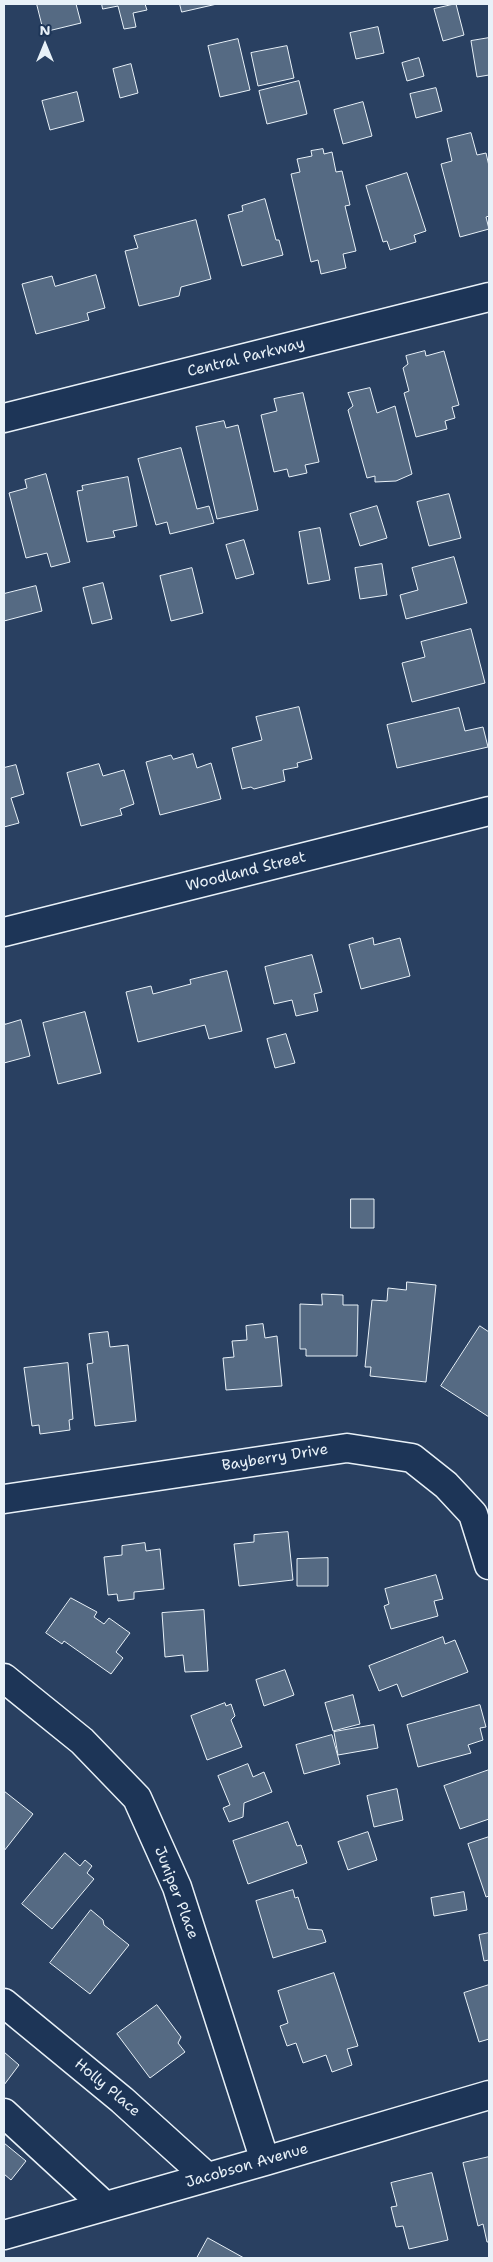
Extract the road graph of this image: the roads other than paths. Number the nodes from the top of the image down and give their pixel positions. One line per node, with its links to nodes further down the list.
1 (489, 297): 2 (street, Central Parkway)
2 (4, 418)
3 (489, 811): 4 (street, Woodland Street)
4 (4, 932)
5 (4, 1499): 6 (street, Bayberry Drive)
6 (489, 1564)
7 (4, 1678): 11 (street, Juniper Place)
8 (4, 2003): 12 (street, Holly Place)
9 (489, 2095): 11 (street, Jacobson Avenue)
10 (4, 2113): 13 (street)
11 (266, 2161): 12 (street, Jacobson Avenue)
12 (207, 2177): 13 (street, Jacobson Avenue)
13 (105, 2206): 14 (street, Jacobson Avenue)
14 (4, 2235)

